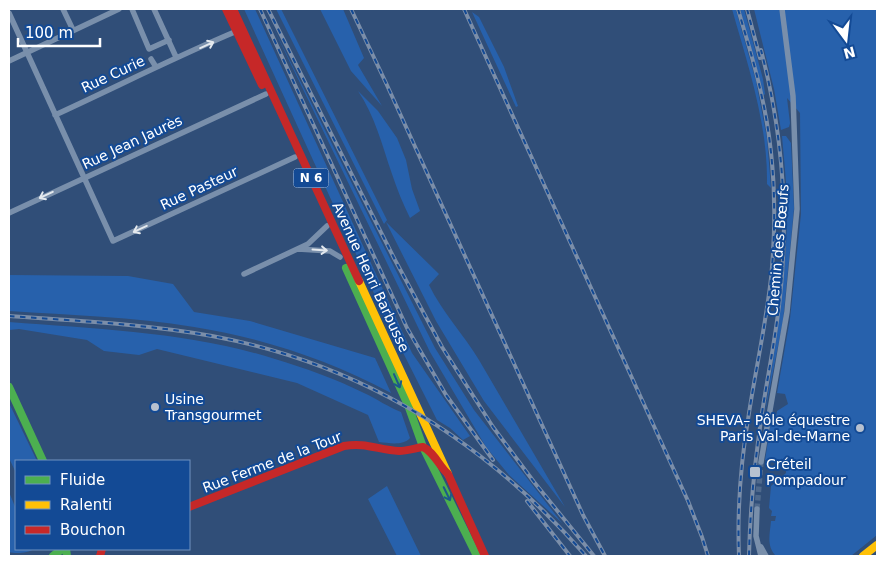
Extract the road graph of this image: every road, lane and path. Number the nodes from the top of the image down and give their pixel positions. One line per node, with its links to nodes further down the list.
1 (63, 9): 9 (street)
2 (119, 9): 9 (street)
3 (132, 9): 11 (street)
4 (154, 9): 11 (street)
5 (226, 9): 10 (main road, Avenue Henri Barbusse / N 6)
6 (233, 9): 30 (main road, Avenue Henri Barbusse / N 6)
7 (782, 9): 29 (street, Chemin des Bœufs)
8 (9, 13): 12 (street)
9 (73, 30): 12 (street)
10 (237, 32): 13 (street, Rue Curie, one-way to 10); 17 (main road, Avenue Henri Barbusse / N 6)
11 (169, 40): 13 (street)
12 (27, 52): 15 (street); 18 (street)
13 (176, 57): 16 (street, Rue Curie)
14 (152, 59): 16 (street)
15 (9, 61)
16 (156, 66): 18 (street, Rue Curie)
17 (266, 94): 19 (main road, Avenue Henri Barbusse / N 6); 20 (street, Rue Jean Jaurès)
18 (55, 115): 20 (street)
19 (295, 157): 20 (street, Rue Pasteur, one-way to 20); 22 (main road, Avenue Henri Barbusse / N 6)
20 (84, 178): 21 (street, Rue Jean Jaurès, one-way to 21)
21 (9, 212)
22 (327, 226): 23 (street); 24 (main road, Avenue Henri Barbusse / N 6)
23 (298, 249): 24 (street, one-way to 24); 25 (street)
24 (340, 256): 27 (main road, Avenue Henri Barbusse / N 6, one-way to 27)
25 (244, 274)
26 (9, 387): 28 (main road)
27 (424, 447): 30 (main road); 31 (main road, Rue Ferme de la Tour); 35 (main road, Avenue Henri Barbusse / N 6, one-way to 35)
28 (43, 460)
29 (761, 462)
30 (448, 474): 36 (main road, Avenue Henri Barbusse / N 6)
31 (190, 507)
32 (757, 509): 33 (street)
33 (757, 541): 37 (street); 38 (street); 39 (street)
34 (877, 545): 40 (main road)
35 (477, 556)
36 (485, 556)
37 (756, 556)
38 (762, 556)
39 (766, 556)
40 (864, 556)

